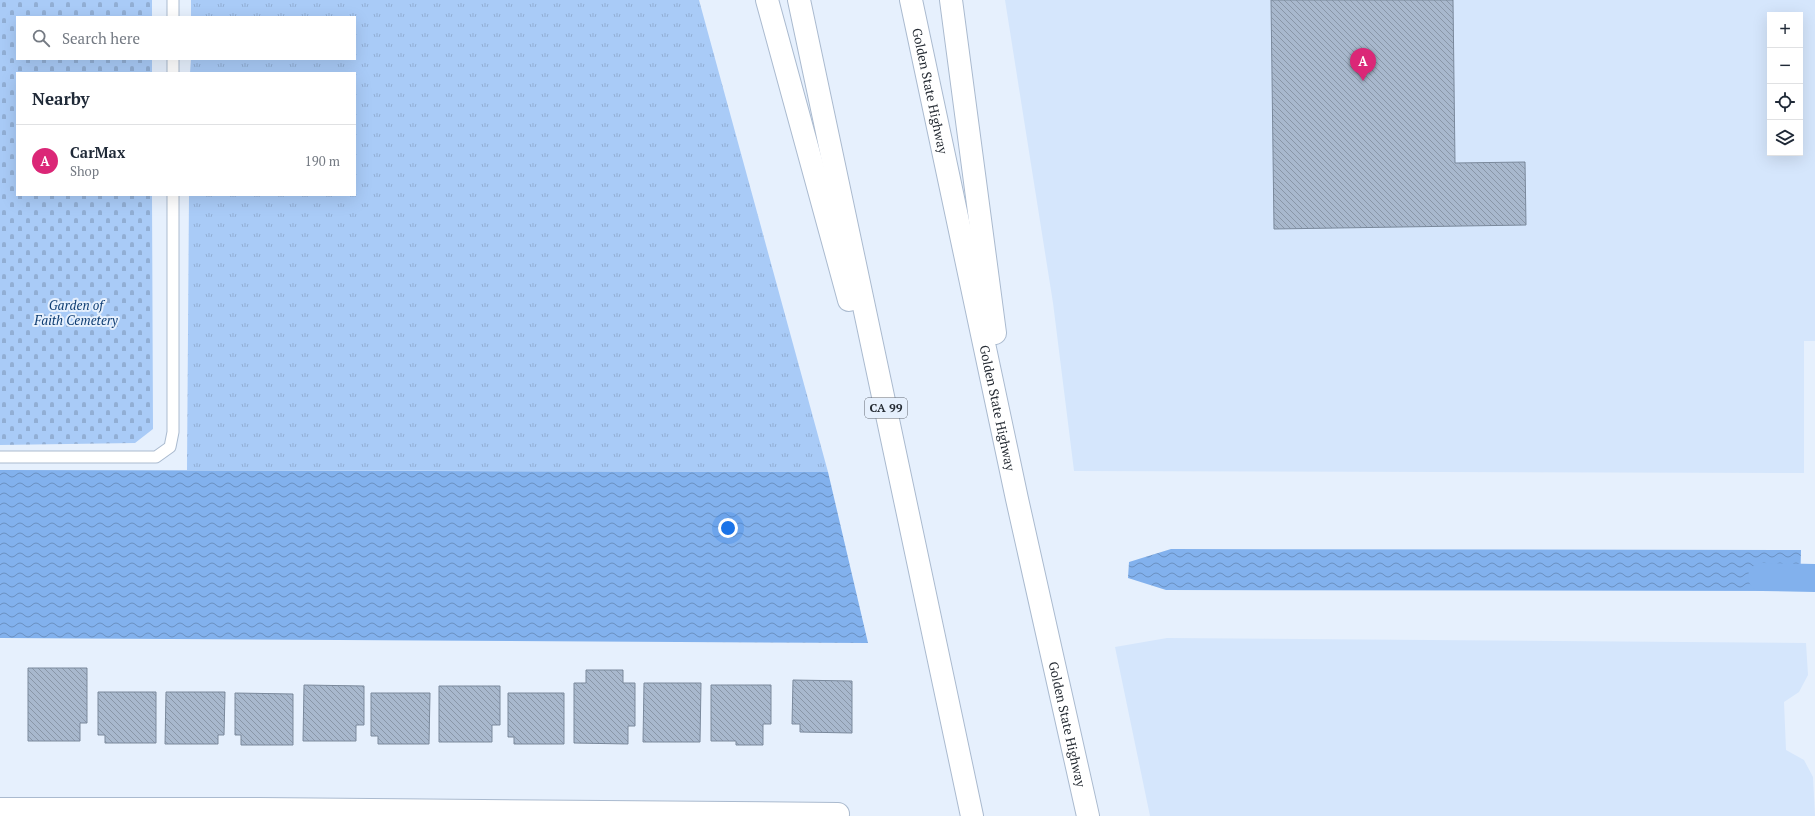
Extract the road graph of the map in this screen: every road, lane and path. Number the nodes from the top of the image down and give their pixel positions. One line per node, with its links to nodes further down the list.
1 (173, 0): 6 (lane)
2 (767, 0): 12 (main road)
3 (799, 0): 12 (main road, CA 99)
4 (911, 0): 11 (main road, Golden State Highway)
5 (951, 0): 11 (main road)
6 (173, 16)
7 (173, 60): 8 (lane)
8 (173, 72)
9 (173, 196): 10 (lane)
10 (0, 457)
11 (1017, 499): 17 (main road, Golden State Highway)
12 (909, 514): 16 (main road, CA 99)
13 (0, 809): 14 (main road)
14 (260, 813): 15 (main road)
15 (838, 814)
16 (972, 816)
17 (1088, 816)

